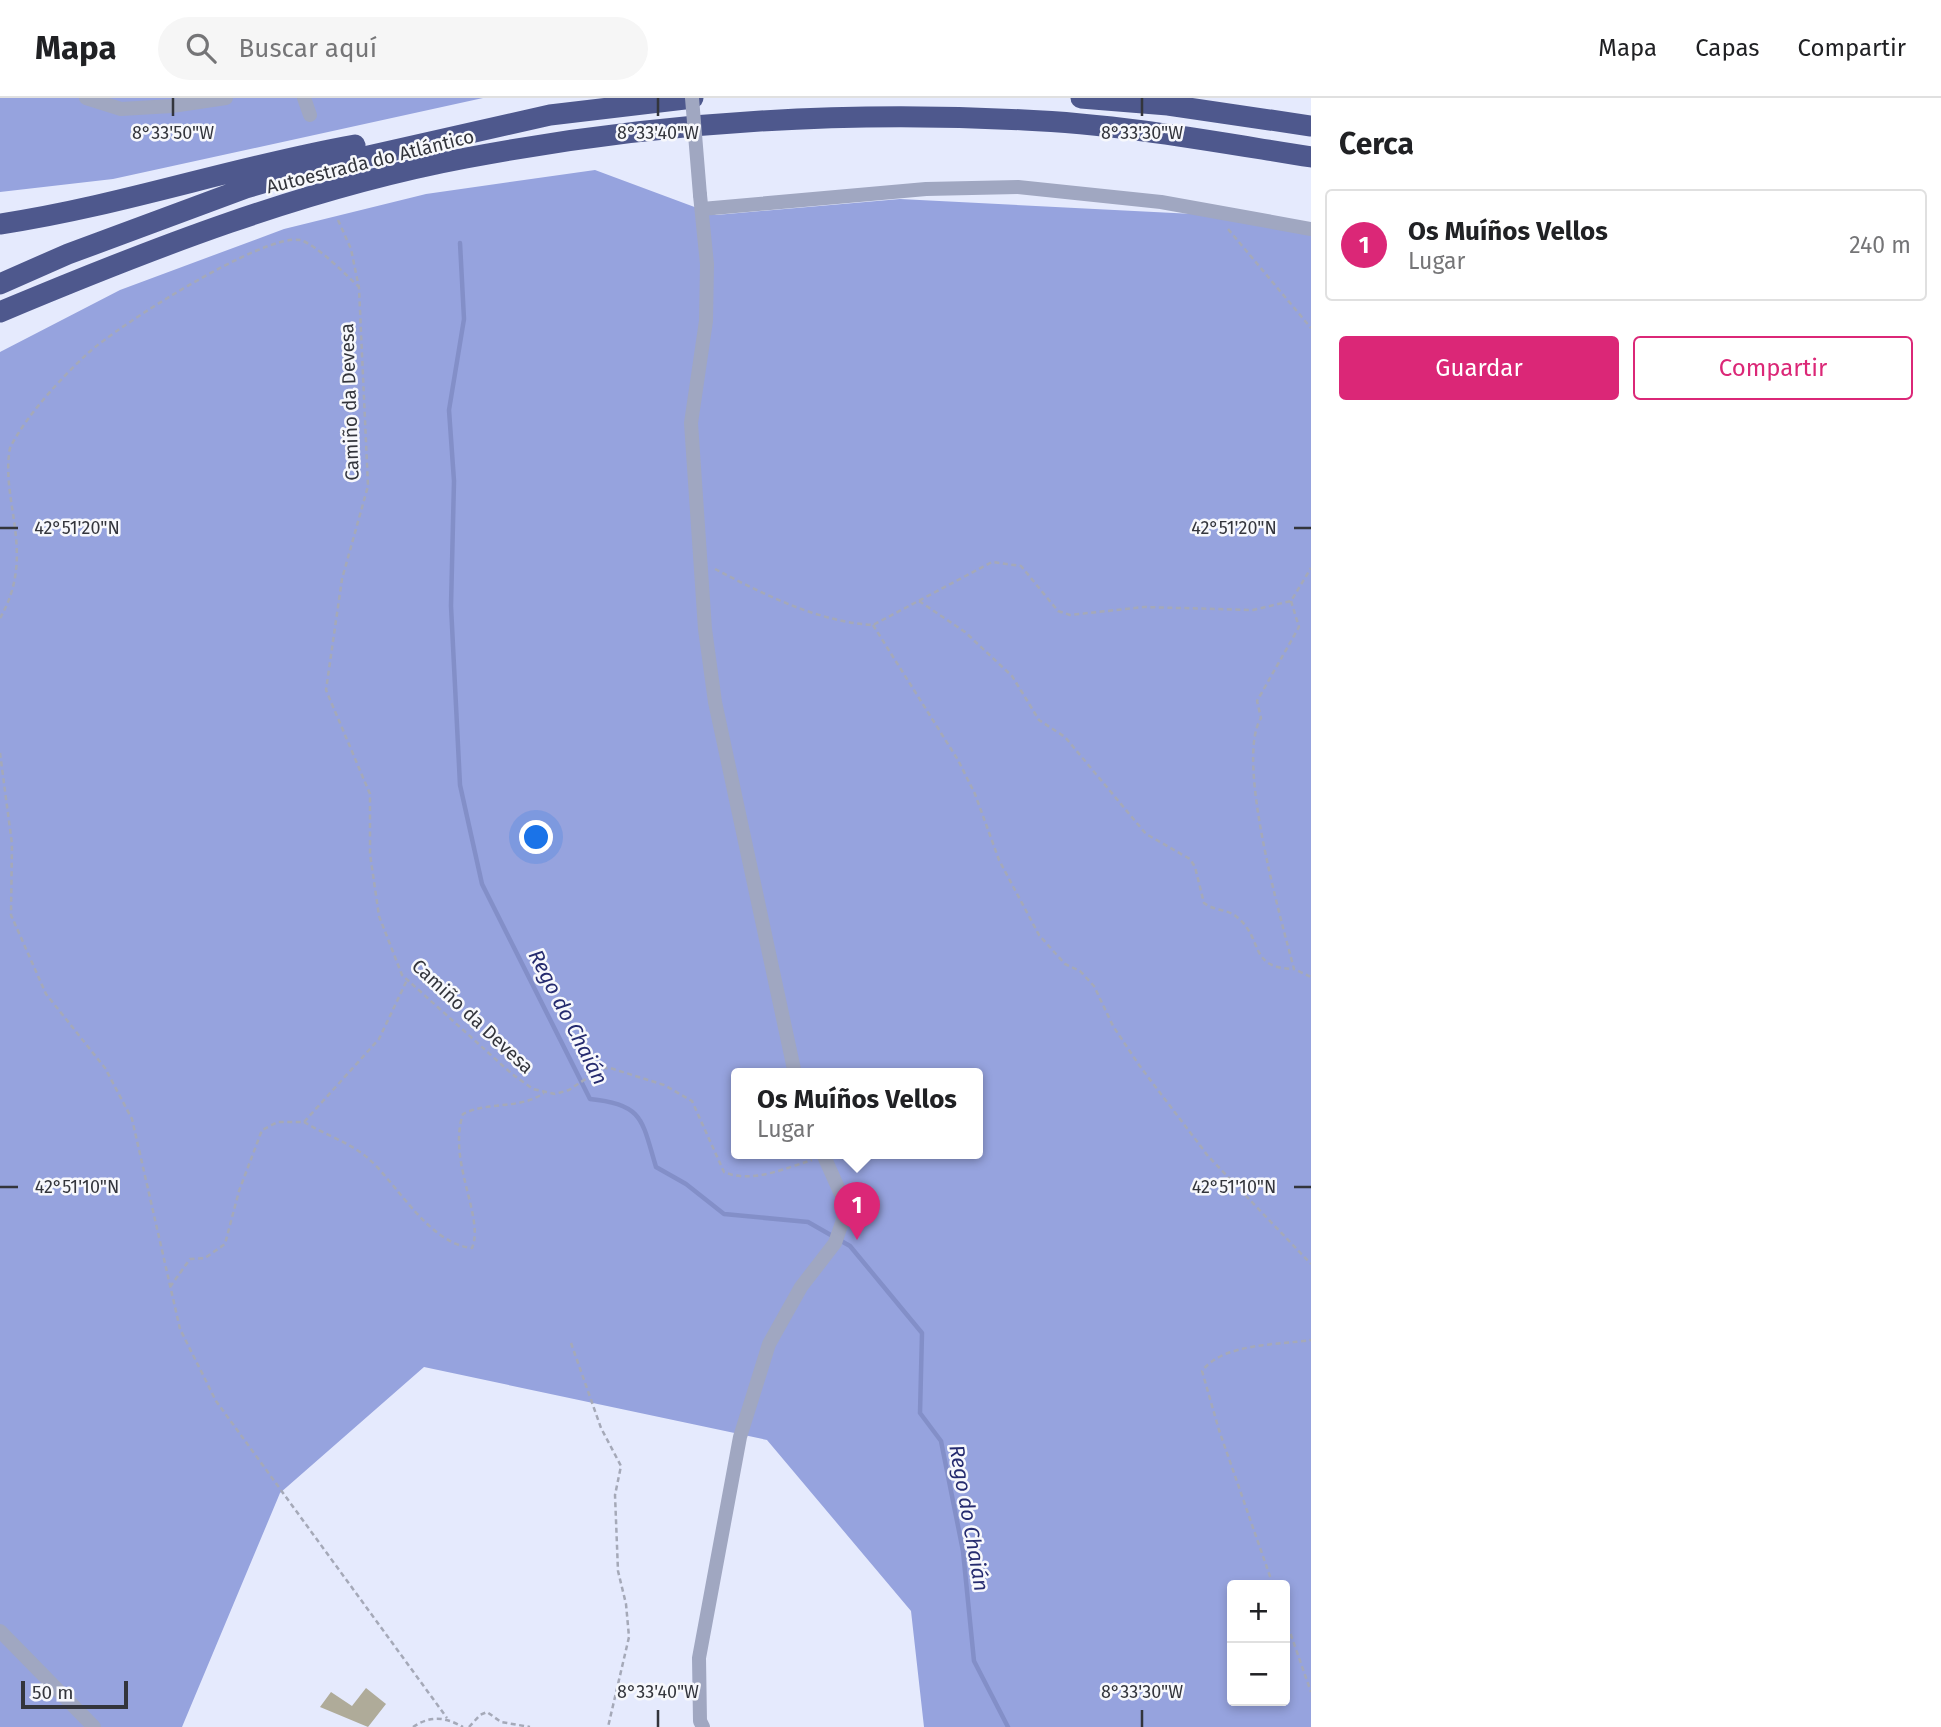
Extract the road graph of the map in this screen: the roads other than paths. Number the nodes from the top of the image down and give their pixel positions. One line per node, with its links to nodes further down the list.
1 (86, 98): 2 (street)
2 (226, 98)
3 (304, 98): 6 (street)
4 (692, 98): 7 (highway, Autoestrada do Atlántico); 10 (street, bridge)
5 (1081, 98): 8 (highway)
6 (310, 115)
7 (551, 115): 11 (highway); 14 (highway, Autoestrada do Atlántico)
8 (1311, 126)
9 (1311, 157): 13 (highway, Autoestrada do Atlántico)
10 (701, 202): 12 (street); 17 (street)
11 (0, 224)
12 (1311, 229)
13 (99, 270): 15 (highway, Autoestrada do Atlántico); 16 (highway)
14 (0, 284)
15 (0, 312)
16 (0, 321)
17 (794, 1068)
18 (825, 1159): 21 (street)
19 (0, 1631): 20 (street)
20 (94, 1727)
21 (703, 1727)

